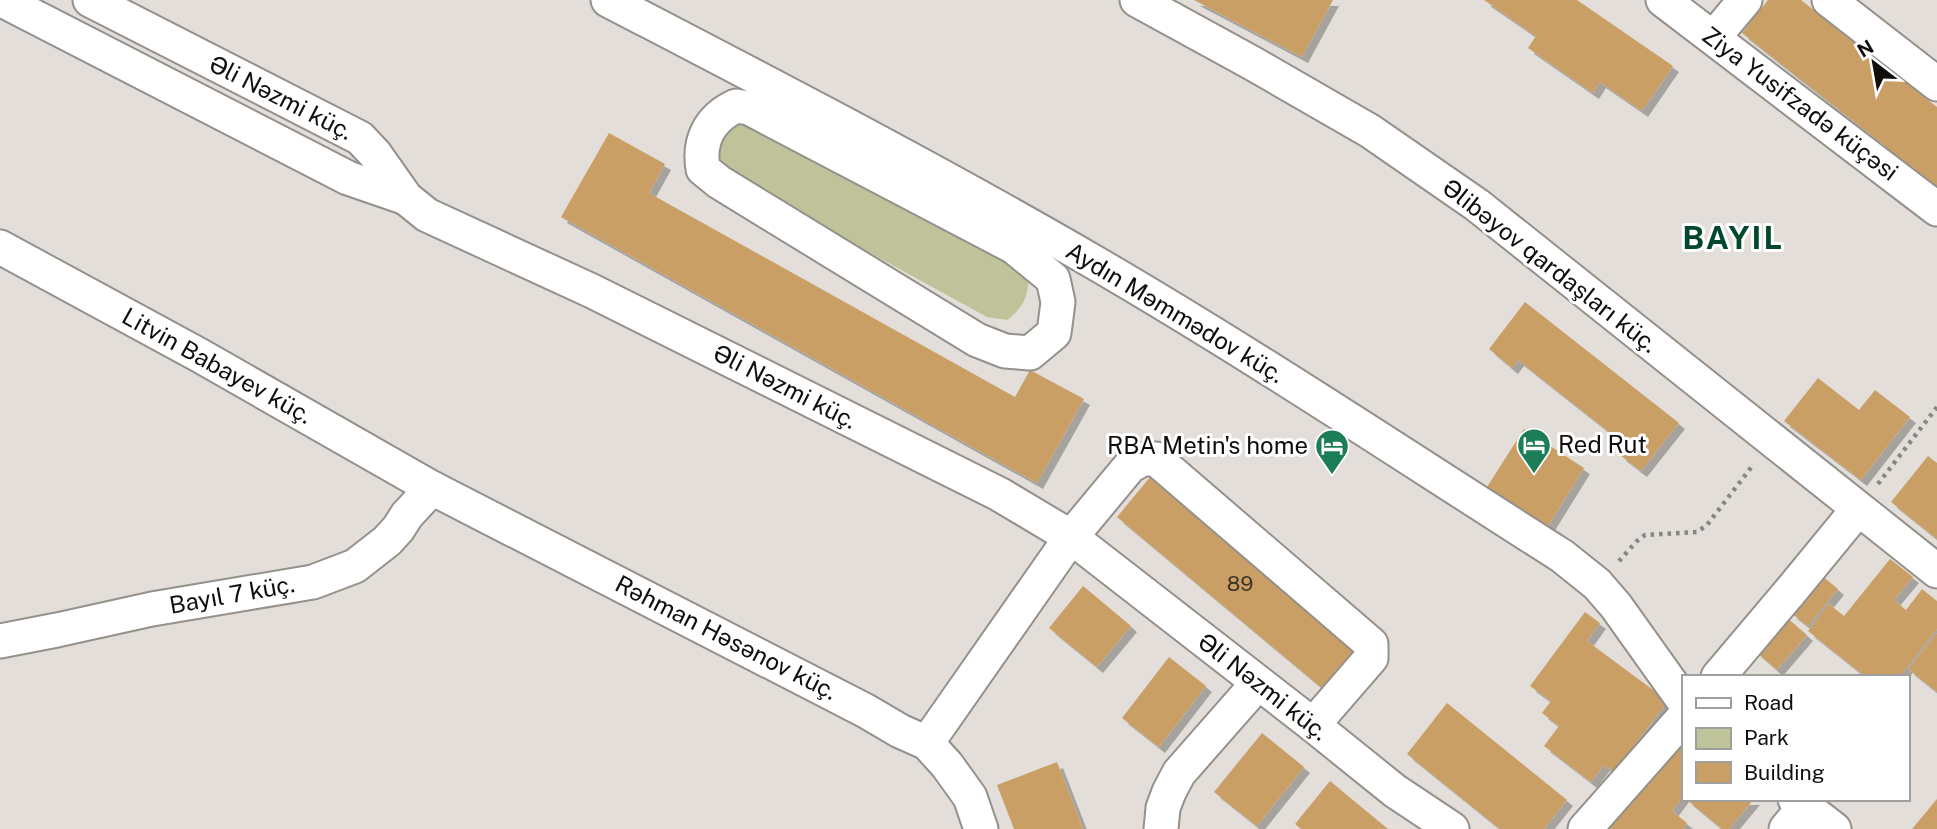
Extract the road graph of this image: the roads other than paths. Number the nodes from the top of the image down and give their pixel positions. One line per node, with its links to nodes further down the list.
1 (2, 0): 11 (street)
2 (90, 0): 11 (street, Əli Nəzmi küç.)
3 (608, 0): 10 (street, Aydın Məmmədov küç.)
4 (1137, 0): 15 (street, Əlibəyov qardaşları küç.)
5 (1663, 0): 8 (street, Ziya Yusifzadə küçəsi)
6 (1745, 0): 8 (street)
7 (1829, 0): 9 (street)
8 (1714, 37): 12 (street, Ziya Yusifzadə küçəsi)
9 (1937, 83)
10 (880, 160): 10 (street); 21 (street, Aydın Məmmədov küç.)
11 (406, 198): 16 (street, Əli Nəzmi küç.)
12 (1937, 209)
13 (0, 247): 14 (street, Litvin Babayev küç.)
14 (432, 488): 18 (street, Bayıl 7 küç.); 24 (street, Rəhman Həsənov küç.)
15 (1858, 509): 17 (street, Əlibəyov qardaşları küç.); 19 (street)
16 (1071, 537): 20 (street, Əli Nəzmi küç.); 23 (street); 24 (street)
17 (1937, 571)
18 (0, 641)
19 (1720, 675)
20 (1258, 683): 23 (street, Əli Nəzmi küç.); 28 (street)
21 (1682, 699)
22 (1682, 719): 29 (street)
23 (1313, 725): 26 (street, Əli Nəzmi küç.)
24 (927, 743): 27 (street, Rəhman Həsənov küç.)
25 (1795, 812): 30 (street)
26 (1442, 826)
27 (981, 829)
28 (1161, 829)
29 (1586, 829)
30 (1834, 829)

